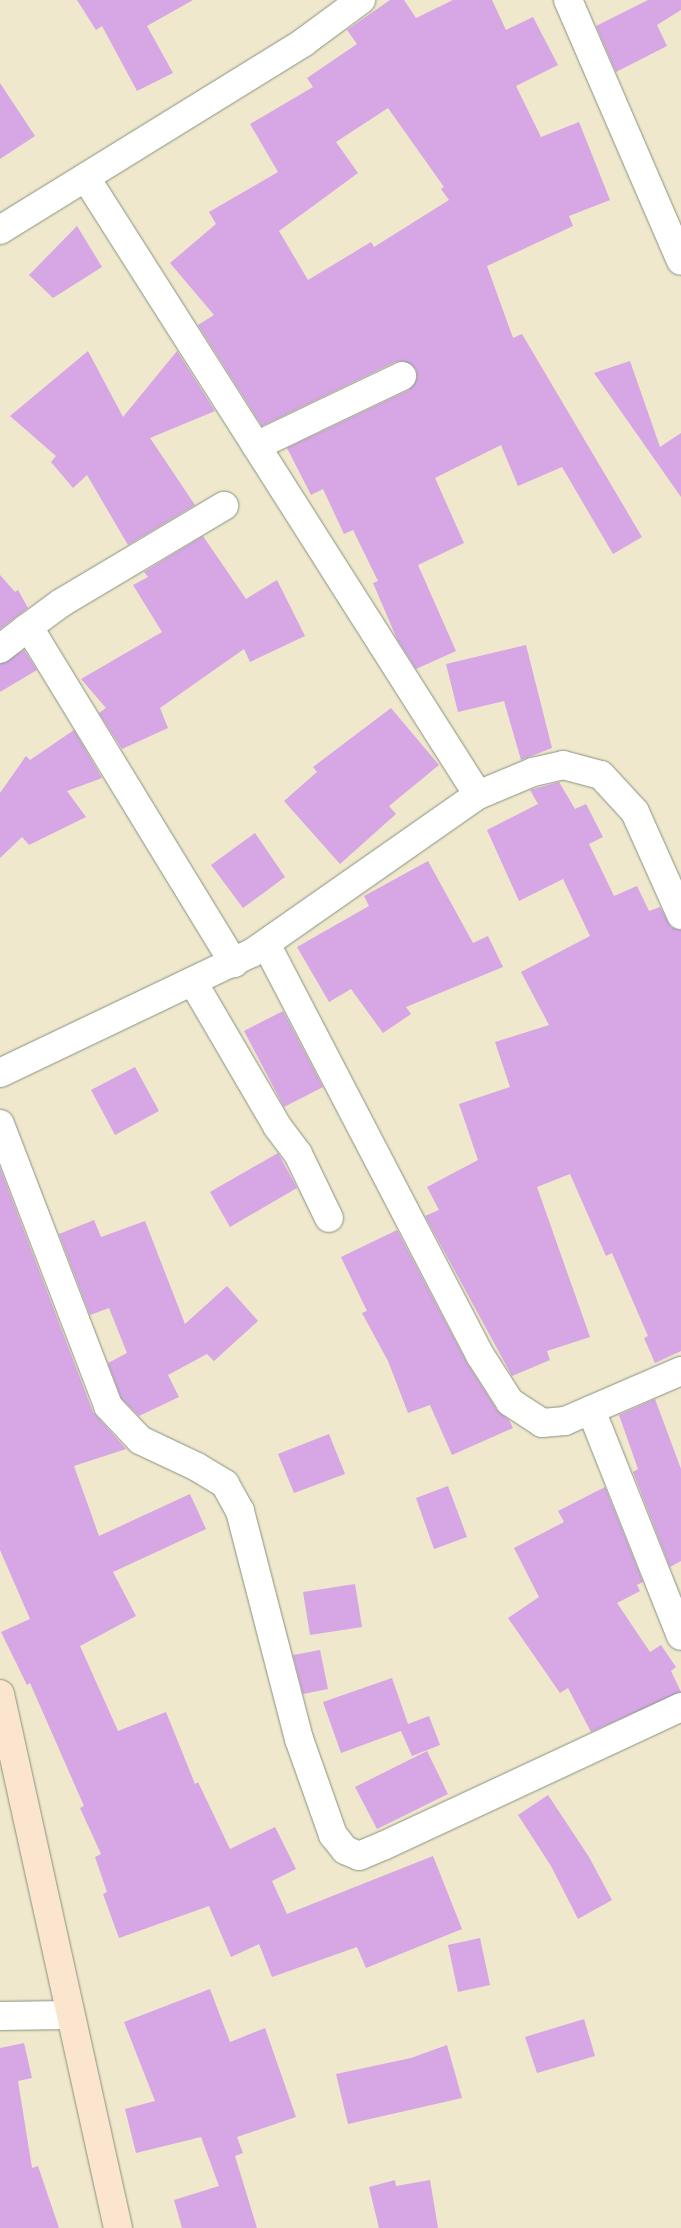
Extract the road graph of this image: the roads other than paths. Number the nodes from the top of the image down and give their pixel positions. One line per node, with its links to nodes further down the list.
1 (361, 0): 3 (street)
2 (568, 0): 5 (street)
3 (86, 178): 4 (street); 7 (street)
4 (0, 230)
5 (681, 261)
6 (402, 376): 7 (street)
7 (256, 446): 11 (street)
8 (224, 506): 9 (street)
9 (28, 628): 10 (street); 14 (street)
10 (0, 649)
11 (478, 796): 12 (street); 13 (street)
12 (681, 915)
13 (266, 944): 14 (street); 20 (street)
14 (234, 963): 15 (street)
15 (193, 982): 16 (street); 18 (street)
16 (0, 1073)
17 (0, 1124): 23 (street)
18 (329, 1218)
19 (681, 1371): 20 (street)
20 (591, 1410): 21 (street)
21 (681, 1636)
22 (0, 1694): 24 (street)
23 (681, 1707)
24 (67, 2008): 25 (street); 26 (street)
25 (0, 2016)
26 (118, 2228)

